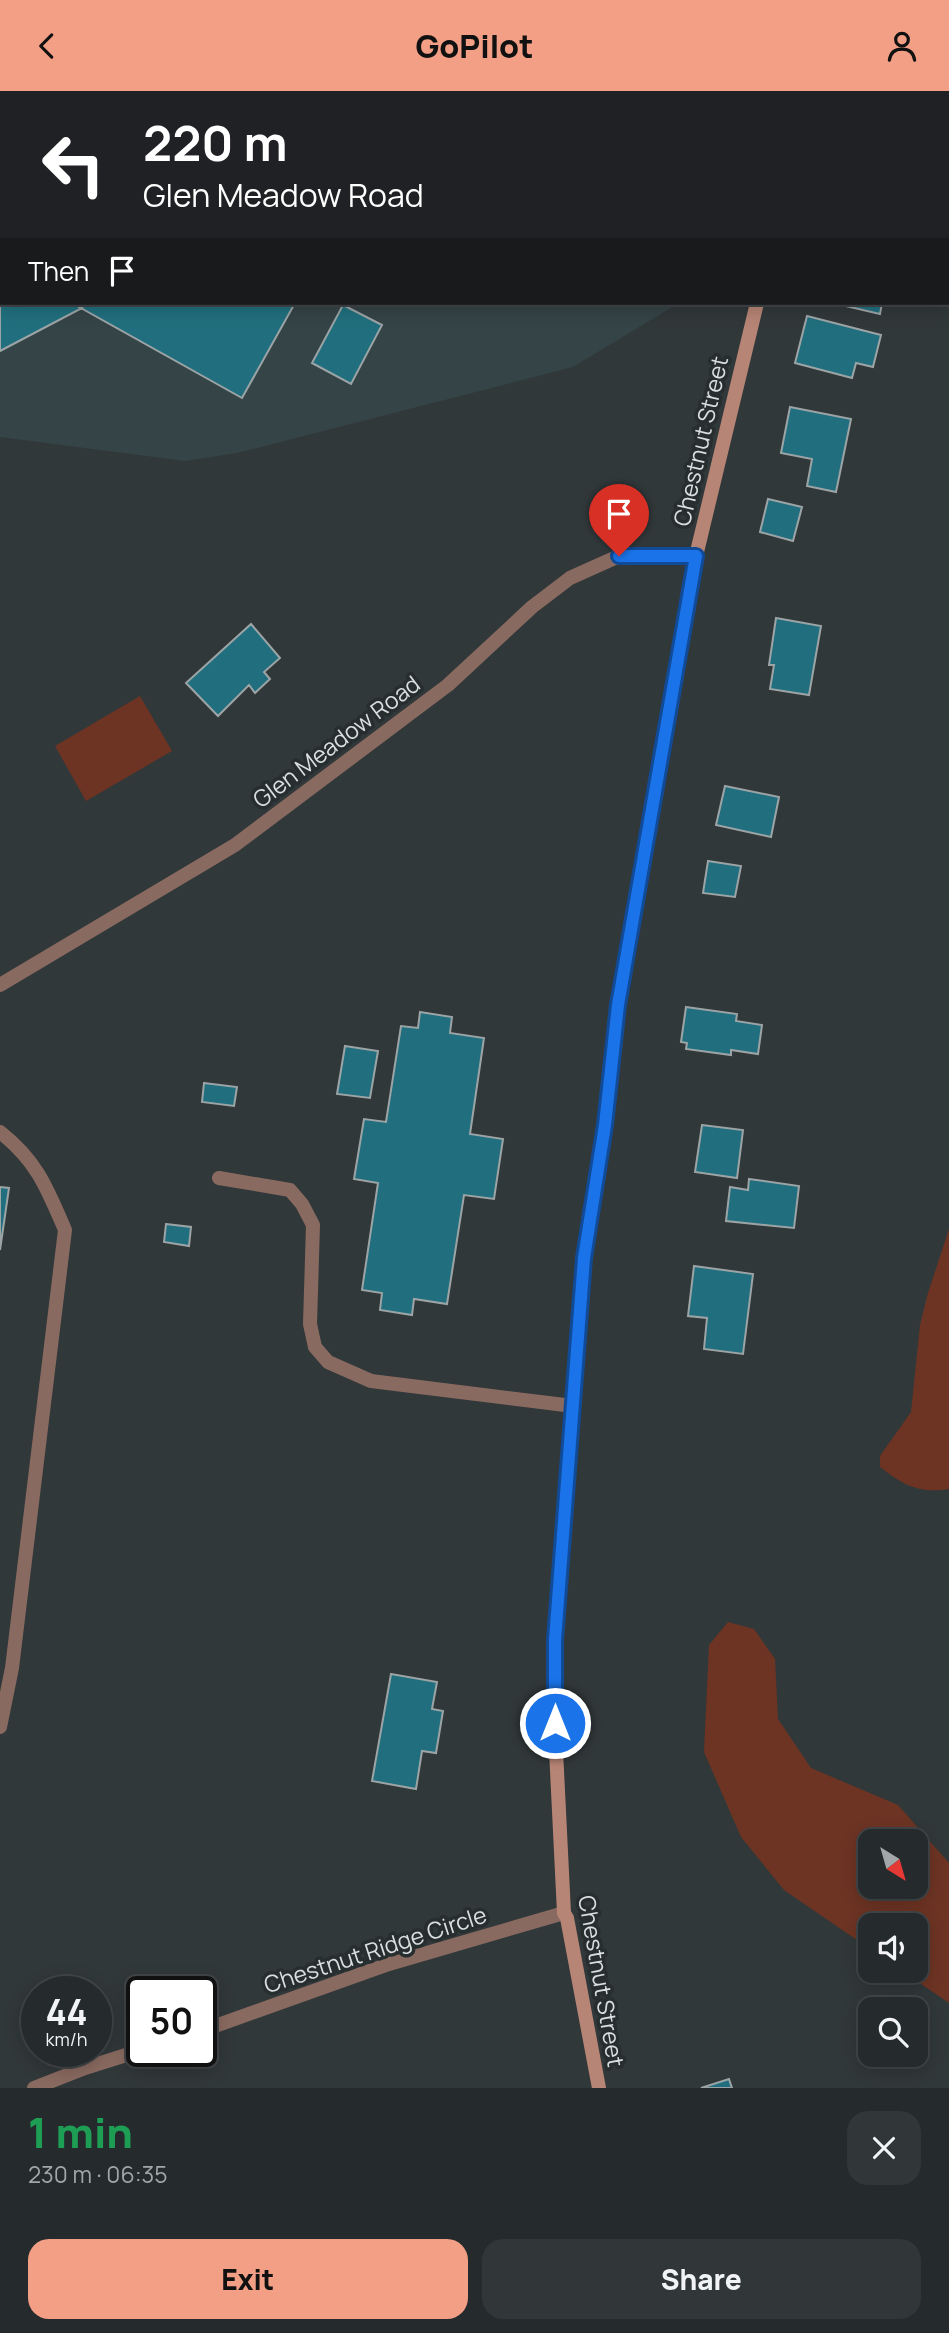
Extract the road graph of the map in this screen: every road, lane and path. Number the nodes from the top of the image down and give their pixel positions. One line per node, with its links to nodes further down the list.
1 (757, 305): 2 (main road, Chestnut Street)
2 (696, 556): 3 (street, Glen Meadow Road); 6 (main road, Chestnut Street)
3 (0, 985)
4 (0, 1132): 7 (street)
5 (219, 1178): 6 (street)
6 (573, 1406): 8 (main road, Chestnut Street)
7 (0, 1727)
8 (564, 1913): 9 (street, Chestnut Ridge Circle); 12 (main road, Chestnut Street)
9 (217, 2025)
10 (126, 2055): 11 (street)
11 (34, 2088)
12 (598, 2088)

